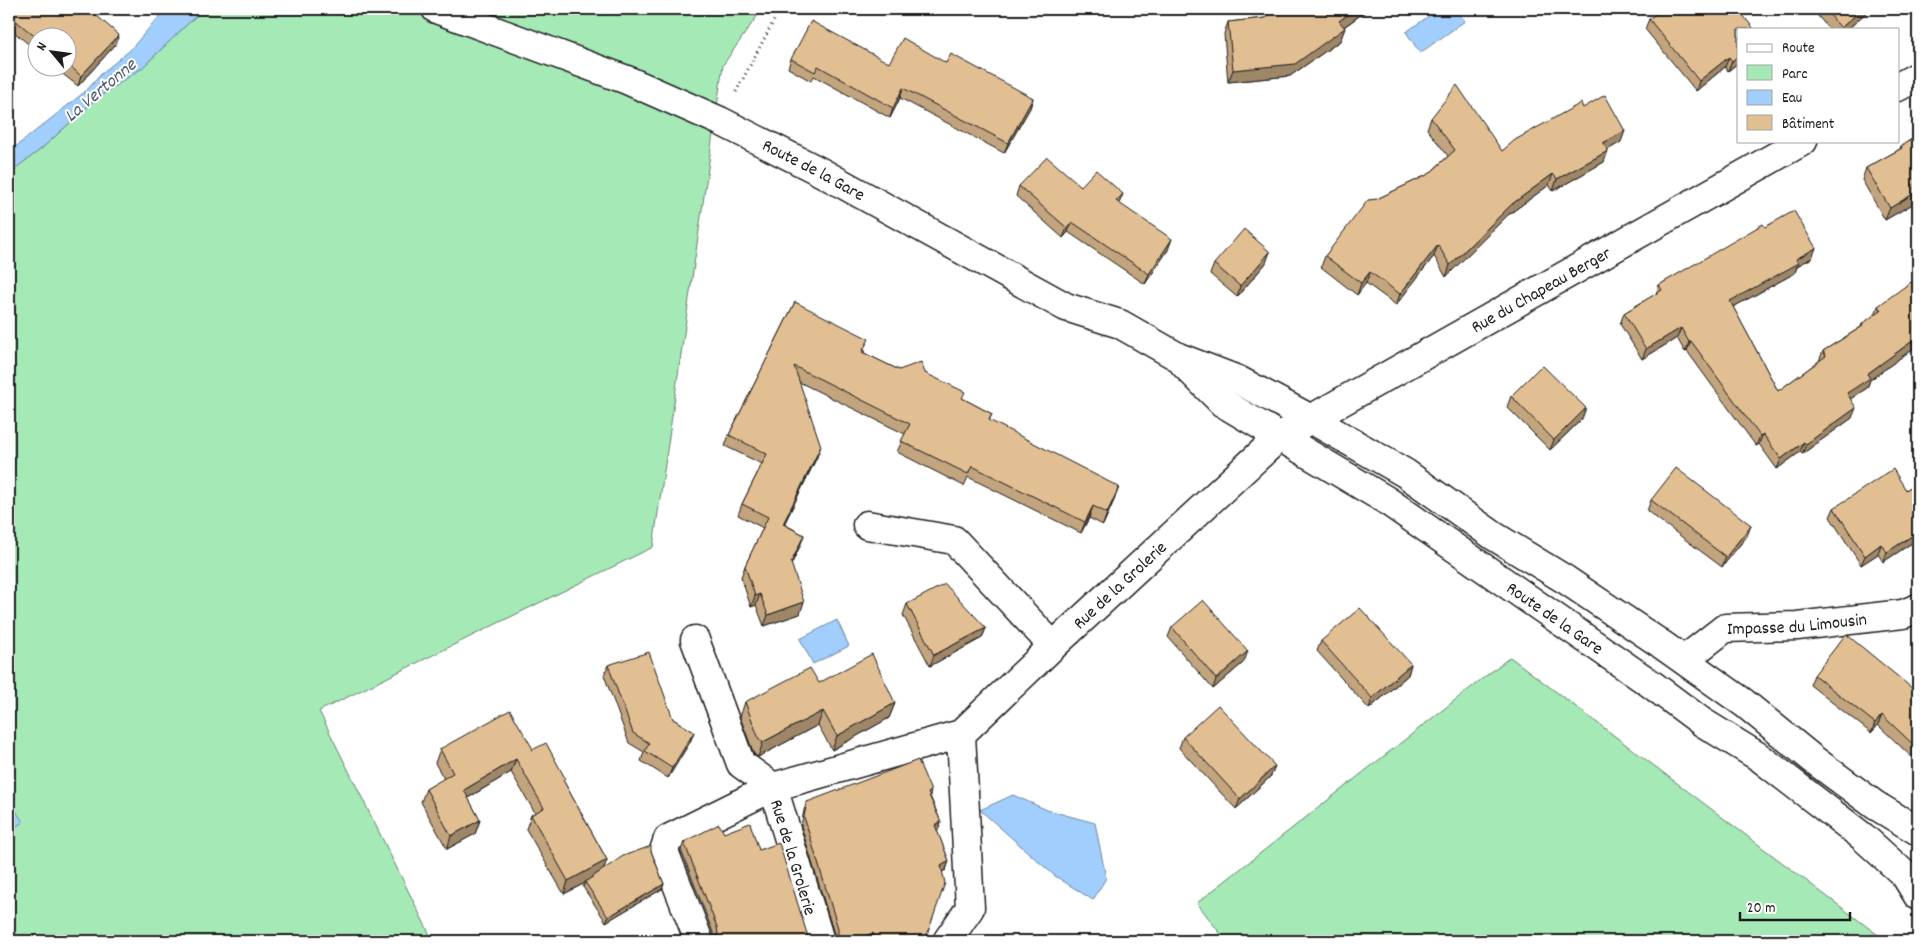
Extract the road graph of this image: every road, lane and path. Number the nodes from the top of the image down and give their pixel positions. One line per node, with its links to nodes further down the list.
1 (436, 9): 5 (street, Route de la Gare)
2 (780, 9): 5 (path)
3 (1918, 76): 4 (street)
4 (1900, 86)
5 (720, 121): 7 (street, Route de la Gare)
6 (1801, 142): 8 (street, Rue du Chapeau Berger)
7 (1178, 357): 8 (street, Route de la Gare); 9 (street, Route de la Gare)
8 (1311, 419): 9 (street, Rue du Chapeau Berger); 14 (street, Route de la Gare)
9 (1280, 437): 13 (street, Rue de la Grolerie); 18 (street, Route de la Gare)
10 (867, 525): 13 (street)
11 (1918, 608): 14 (street, Impasse du Limousin)
12 (695, 640): 16 (street)
13 (1053, 646): 15 (street, Rue de la Grolerie)
14 (1684, 660): 17 (street, Route de la Gare)
15 (961, 734): 16 (street, Rue de la Grolerie); 21 (street)
16 (773, 788): 19 (street); 20 (street, Rue de la Grolerie)
17 (1918, 831)
18 (1918, 896)
19 (699, 941)
20 (820, 941)
21 (947, 941)

